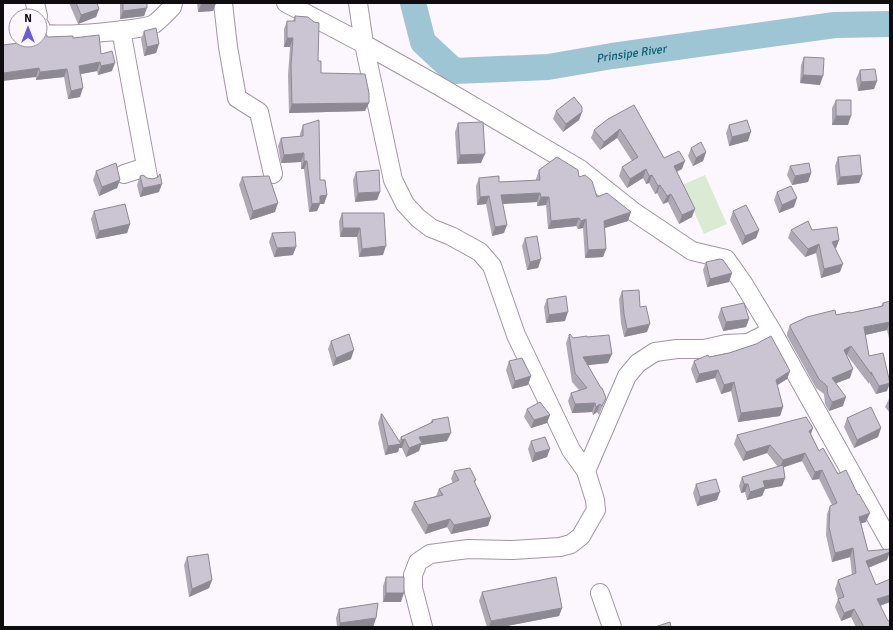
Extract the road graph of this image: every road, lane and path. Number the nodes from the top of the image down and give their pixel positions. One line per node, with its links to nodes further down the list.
1 (174, 3): 5 (street)
2 (223, 3): 9 (street)
3 (286, 3): 7 (street)
4 (358, 3): 7 (street)
5 (121, 30): 6 (street); 8 (street)
6 (48, 34)
7 (364, 44): 10 (street); 11 (street)
8 (124, 174)
9 (273, 174)
10 (772, 331): 11 (street); 12 (street)
11 (586, 471): 14 (street)
12 (890, 542)
13 (600, 593): 15 (street)
14 (423, 627)
15 (612, 627)

